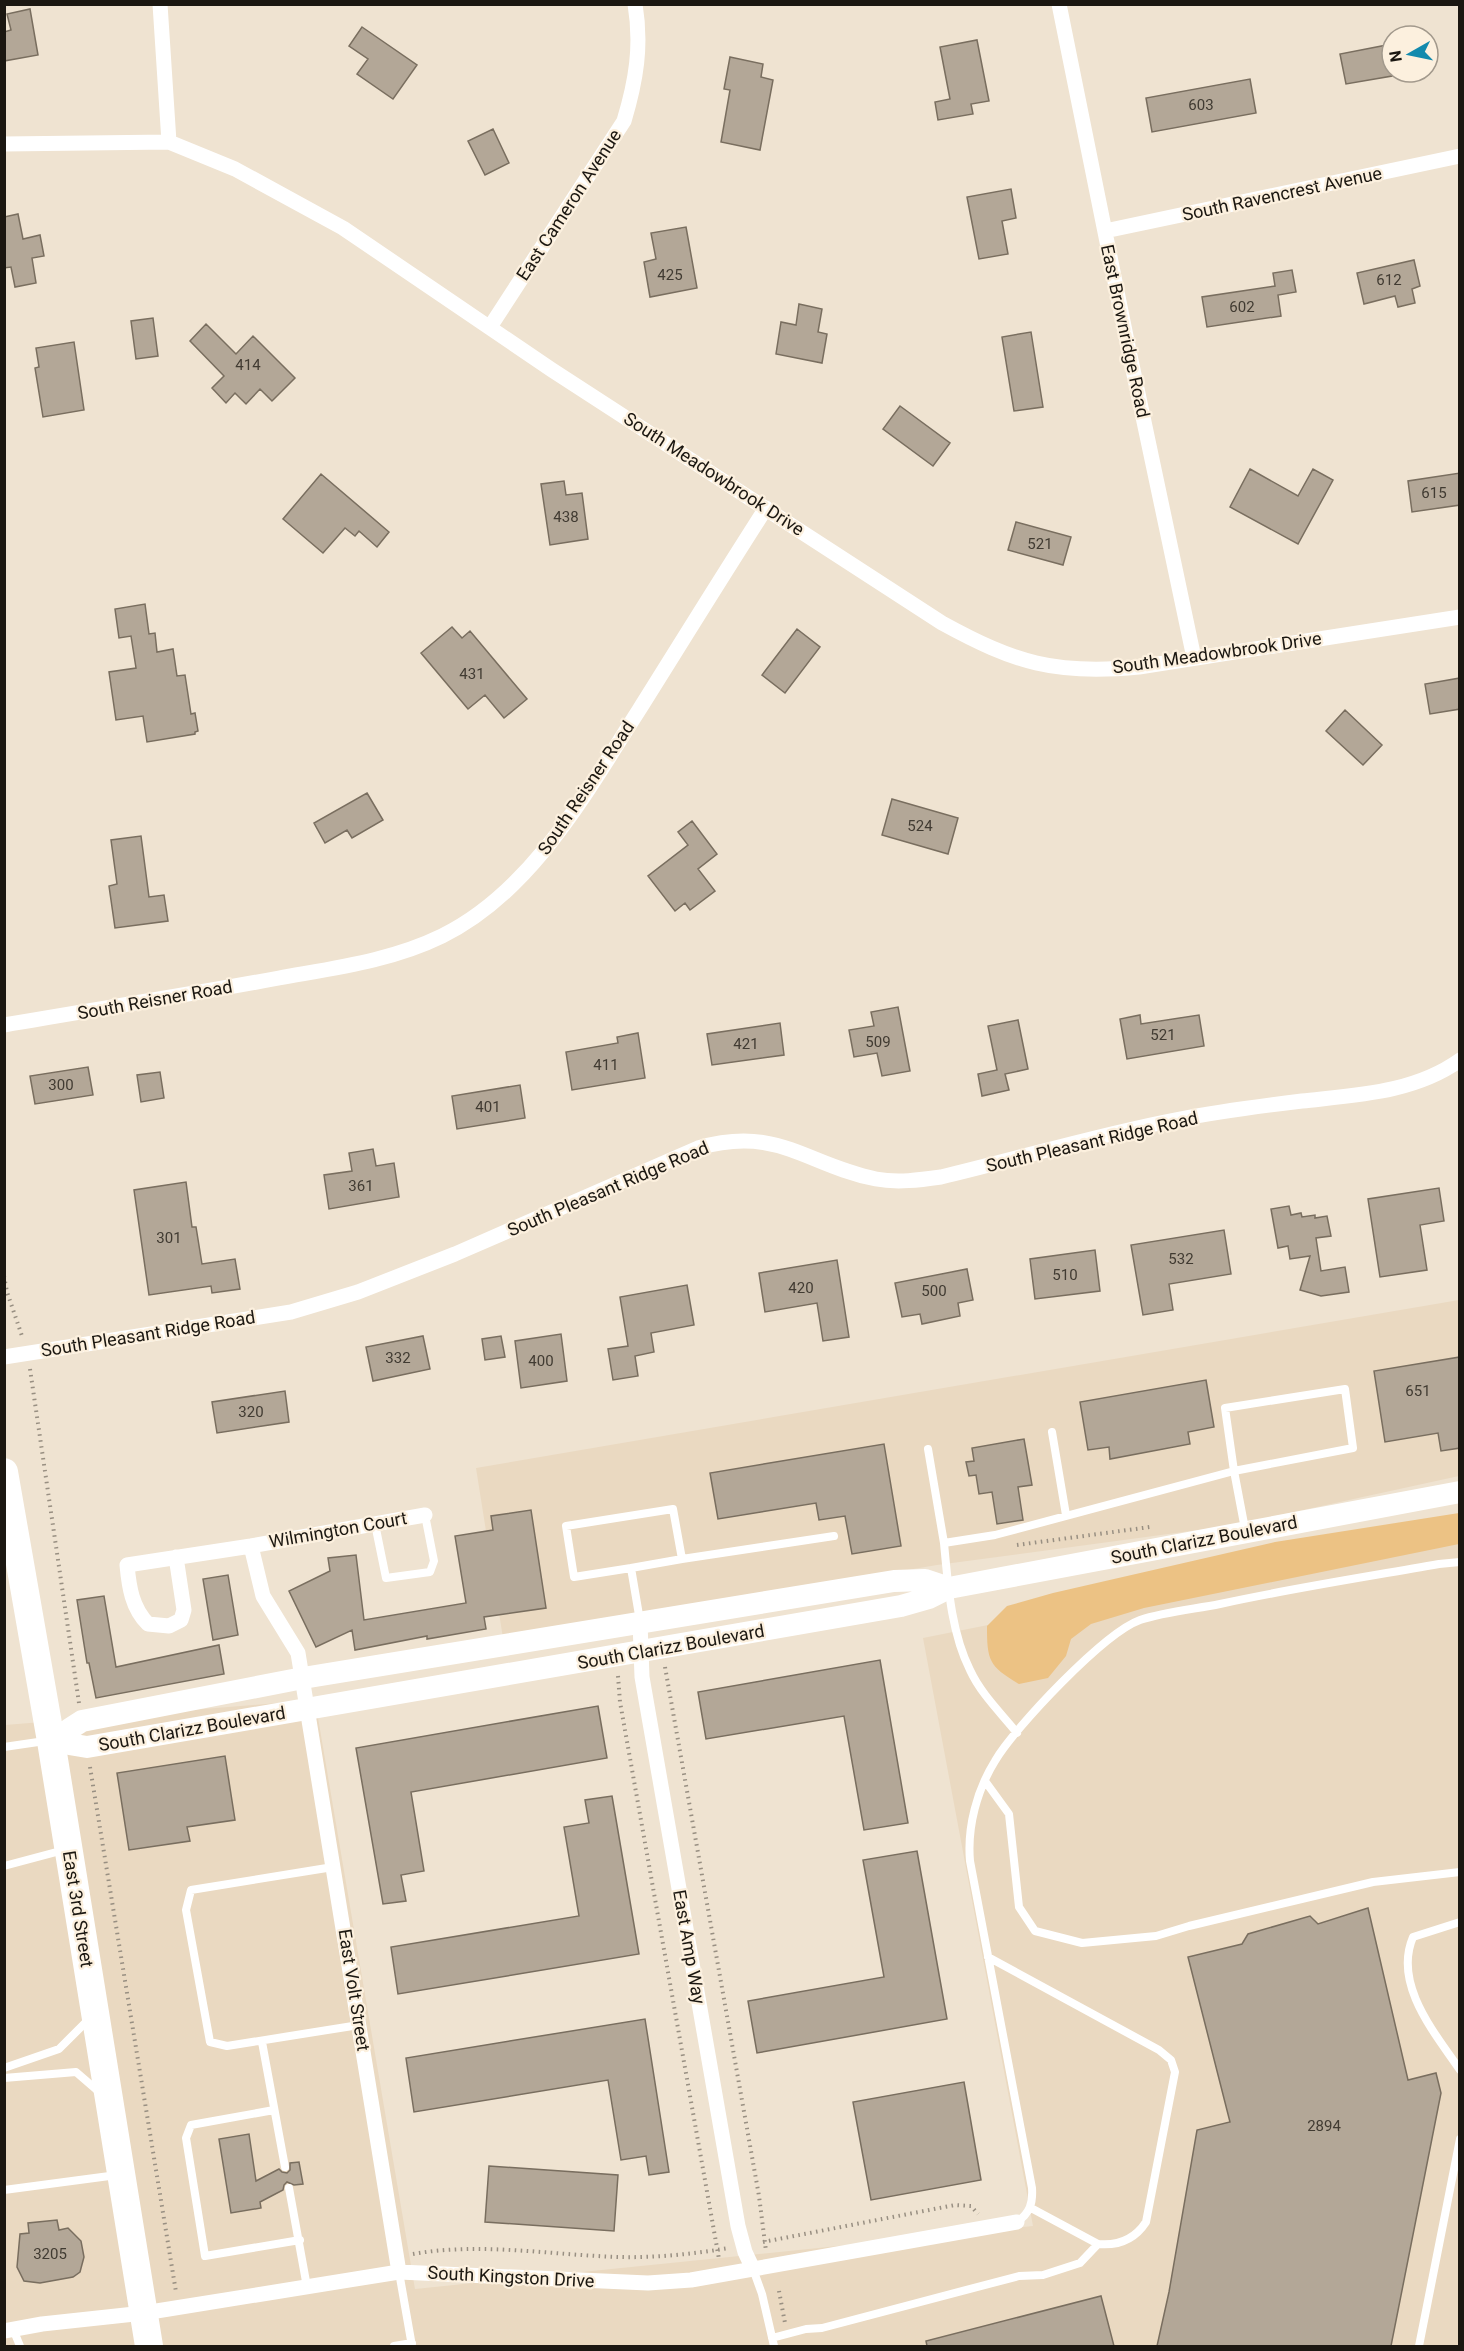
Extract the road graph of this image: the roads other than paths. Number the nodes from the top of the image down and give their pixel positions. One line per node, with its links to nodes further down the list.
1 (160, 4): 4 (street)
2 (635, 4): 8 (street, East Cameron Avenue)
3 (1059, 4): 7 (street, East Brownridge Road)
4 (169, 142): 5 (street, South Meadowbrook Drive); 8 (street, South Meadowbrook Drive)
5 (4, 144)
6 (1460, 156): 7 (street, South Ravencrest Avenue)
7 (1105, 231): 11 (street, East Brownridge Road)
8 (490, 327): 9 (street, South Meadowbrook Drive)
9 (766, 508): 11 (street, South Meadowbrook Drive); 12 (street, South Reisner Road)
10 (1460, 616): 11 (street, South Meadowbrook Drive)
11 (1194, 657)
12 (4, 1025)
13 (1460, 1060): 14 (street, South Pleasant Ridge Road)
14 (4, 1356)
15 (1052, 1432): 21 (lane)
16 (928, 1449): 25 (lane)
17 (1234, 1471): 17 (lane); 21 (lane); 23 (lane)
18 (4, 1472): 37 (highway, East 3rd Street)
19 (1460, 1492): 23 (street, South Clarizz Boulevard)
20 (425, 1515): 22 (street, Wilmington Court); 22 (lane)
21 (1066, 1515): 25 (lane)
22 (375, 1524): 26 (street, Wilmington Court)
23 (1246, 1532): 31 (street, South Clarizz Boulevard)
24 (834, 1536): 28 (lane)
25 (944, 1543): 31 (lane)
26 (251, 1546): 27 (street, Wilmington Court); 34 (street, Wilmington Court)
27 (176, 1557): 27 (street, Wilmington Court)
28 (682, 1559): 30 (lane); 30 (lane)
29 (1460, 1562): 36 (lane)
30 (631, 1568): 32 (lane)
31 (949, 1588): 32 (street, South Clarizz Boulevard); 33 (street, South Clarizz Boulevard); 36 (lane)
32 (640, 1622): 33 (street, East Amp Way); 34 (street, South Clarizz Boulevard)
33 (640, 1652): 35 (street, South Clarizz Boulevard); 64 (street, East Amp Way)
34 (303, 1678): 35 (street, Wilmington Court); 37 (street, South Clarizz Boulevard)
35 (308, 1709): 37 (street, South Clarizz Boulevard); 42 (street, East Volt Street)
36 (1017, 1733): 39 (lane)
37 (51, 1741): 38 (lane); 40 (highway, East 3rd Street)
38 (4, 1747)
39 (985, 1781): 43 (lane); 45 (lane)
40 (69, 1849): 41 (lane); 46 (highway, East 3rd Street)
41 (4, 1866)
42 (333, 1867): 47 (street, East Volt Street); 48 (lane)
43 (1460, 1872)
44 (1460, 1922): 50 (lane)
45 (988, 1956): 59 (lane); 62 (lane)
46 (94, 2005): 49 (lane); 52 (highway, East 3rd Street)
47 (359, 2025): 48 (lane); 63 (street, East Volt Street)
48 (262, 2042): 53 (lane)
49 (4, 2068)
50 (1460, 2070)
51 (4, 2078): 52 (lane)
52 (110, 2103): 56 (highway, East 3rd Street)
53 (274, 2110): 55 (lane); 61 (lane)
54 (1460, 2139): 73 (lane)
55 (285, 2167)
56 (121, 2174): 58 (lane); 66 (highway, East 3rd Street)
57 (289, 2188): 61 (lane)
58 (4, 2190)
59 (1031, 2208): 60 (lane); 62 (lane)
60 (1017, 2222): 64 (street, South Kingston Drive)
61 (300, 2240): 65 (lane)
62 (1098, 2244): 68 (lane)
63 (398, 2264): 64 (street, South Kingston Drive); 65 (street, South Kingston Drive); 69 (lane)
64 (753, 2270): 68 (lane)
65 (307, 2288): 66 (street, South Kingston Drive)
66 (144, 2313): 67 (street, South Kingston Drive); 71 (highway, East 3rd Street)
67 (9, 2330): 70 (lane)
68 (773, 2342)
69 (412, 2345): 72 (lane)
70 (20, 2346)
71 (149, 2346)
72 (394, 2346)
73 (1419, 2346)

